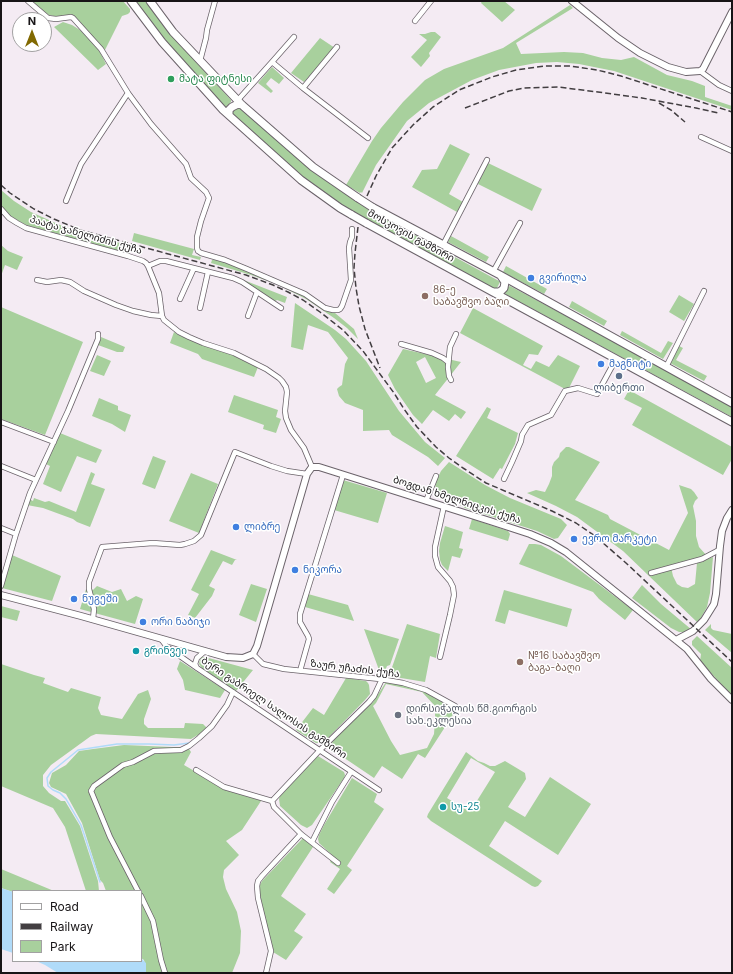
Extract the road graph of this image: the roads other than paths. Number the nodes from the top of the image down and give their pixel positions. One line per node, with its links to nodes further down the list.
1 (28, 1): 16 (street)
2 (131, 1): 18 (main road, მოსკოვის გამზირი)
3 (150, 1): 11 (main road, მოსკოვის გამზირი)
4 (215, 1): 11 (street)
5 (431, 1): 8 (street)
6 (572, 1): 13 (main road)
7 (732, 14): 13 (main road)
8 (415, 21)
9 (294, 36): 12 (street)
10 (337, 47): 14 (street)
11 (200, 62): 17 (main road, მოსკოვის გამზირი)
12 (272, 62): 14 (street); 17 (street)
13 (700, 72): 15 (street)
14 (303, 88): 20 (street)
15 (732, 91)
16 (128, 93): 23 (street); 26 (street)
17 (240, 103): 18 (main road); 27 (main road, მოსკოვის გამზირი, bridge)
18 (229, 115): 36 (main road, მოსკოვის გამზირი, bridge)
19 (701, 137): 21 (street)
20 (368, 138)
21 (732, 151)
22 (487, 160): 27 (street)
23 (66, 201)
24 (1, 210): 28 (street, პაატა ჯანელიძის ქუჩა)
25 (520, 223): 31 (street)
26 (352, 229)
27 (443, 245): 31 (main road, მოსკოვის გამზირი)
28 (148, 266): 29 (street); 40 (street, პაატა ჯანელიძის ქუჩა)
29 (194, 268): 30 (street); 37 (street)
30 (208, 272): 35 (street); 38 (street)
31 (493, 272): 32 (main road, მოსკოვის გამზირი)
32 (500, 275): 36 (main road); 47 (main road, მოსკოვის გამზირი)
33 (37, 280): 40 (street)
34 (704, 291): 47 (street)
35 (257, 292): 39 (street); 41 (street)
36 (494, 292): 45 (main road, მოსკოვის გამზირი)
37 (180, 299)
38 (200, 308)
39 (281, 308)
40 (162, 316): 54 (street)
41 (248, 316)
42 (98, 334): 52 (street)
43 (456, 334): 46 (street)
44 (401, 344): 46 (street)
45 (616, 359): 51 (main road, მოსკოვის გამზირი); 58 (street)
46 (448, 362): 48 (street)
47 (666, 366): 49 (main road, მოსკოვის გამზირი)
48 (451, 380)
49 (732, 403)
50 (1, 422): 52 (street)
51 (732, 422)
52 (54, 442): 59 (street)
53 (1, 466): 59 (street)
54 (312, 468): 55 (main road); 56 (main road, ბოგდან ხმელნიცკის ქუჩა)
55 (307, 474): 70 (street); 74 (main road)
56 (343, 475): 60 (main road, ბოგდან ხმელნიცკის ქუჩა); 77 (street)
57 (436, 476): 60 (street)
58 (504, 479)
59 (36, 480): 65 (street)
60 (426, 501): 61 (main road, ბოგდან ხმელნიცკის ქუჩა)
61 (444, 506): 72 (main road, ბოგდან ხმელნიცკის ქუჩა); 75 (street)
62 (732, 510): 63 (main road)
63 (729, 519): 66 (main road)
64 (1, 528): 65 (street)
65 (16, 534): 68 (street)
66 (719, 550): 67 (street); 72 (main road)
67 (651, 573)
68 (1, 586)
69 (1, 595): 70 (main road, ბერი გაბრიელ სალოსის გამზირი)
70 (93, 619): 71 (main road, ბერი გაბრიელ სალოსის გამზირი)
71 (161, 639): 73 (main road, ბერი გაბრიელ სალოსის გამზირი); 76 (street, ბერი გაბრიელ სალოსის გამზირი)
72 (676, 640): 80 (main road, ბოგდან ხმელნიცკის ქუჩა)
73 (205, 651): 74 (main road, ბერი გაბრიელ სალოსის გამზირი); 76 (street)
74 (253, 654): 77 (street, ზაურ უჩაძის ქუჩა)
75 (440, 657)
76 (197, 668): 79 (street, ბერი გაბრიელ სალოსის გამზირი)
77 (300, 671): 78 (street, ზაურ უჩაძის ქუჩა)
78 (382, 680): 81 (street, ზაურ უჩაძის ქუჩა); 82 (street)
79 (233, 692): 82 (street, ბერი გაბრიელ სალოსის გამზირი); 90 (street)
80 (732, 700)
81 (455, 706)
82 (320, 750): 84 (street, ბერი გაბრიელ სალოსის გამზირი); 86 (street)
83 (196, 770): 86 (street)
84 (351, 772): 85 (street, ბერი გაბრიელ სალოსის გამზირი); 88 (street)
85 (379, 790)
86 (272, 801): 87 (street)
87 (302, 834): 88 (street); 93 (street)
88 (312, 842): 89 (street)
89 (338, 863)
90 (137, 890)
91 (142, 898): 92 (street)
92 (165, 973)
93 (266, 973)

